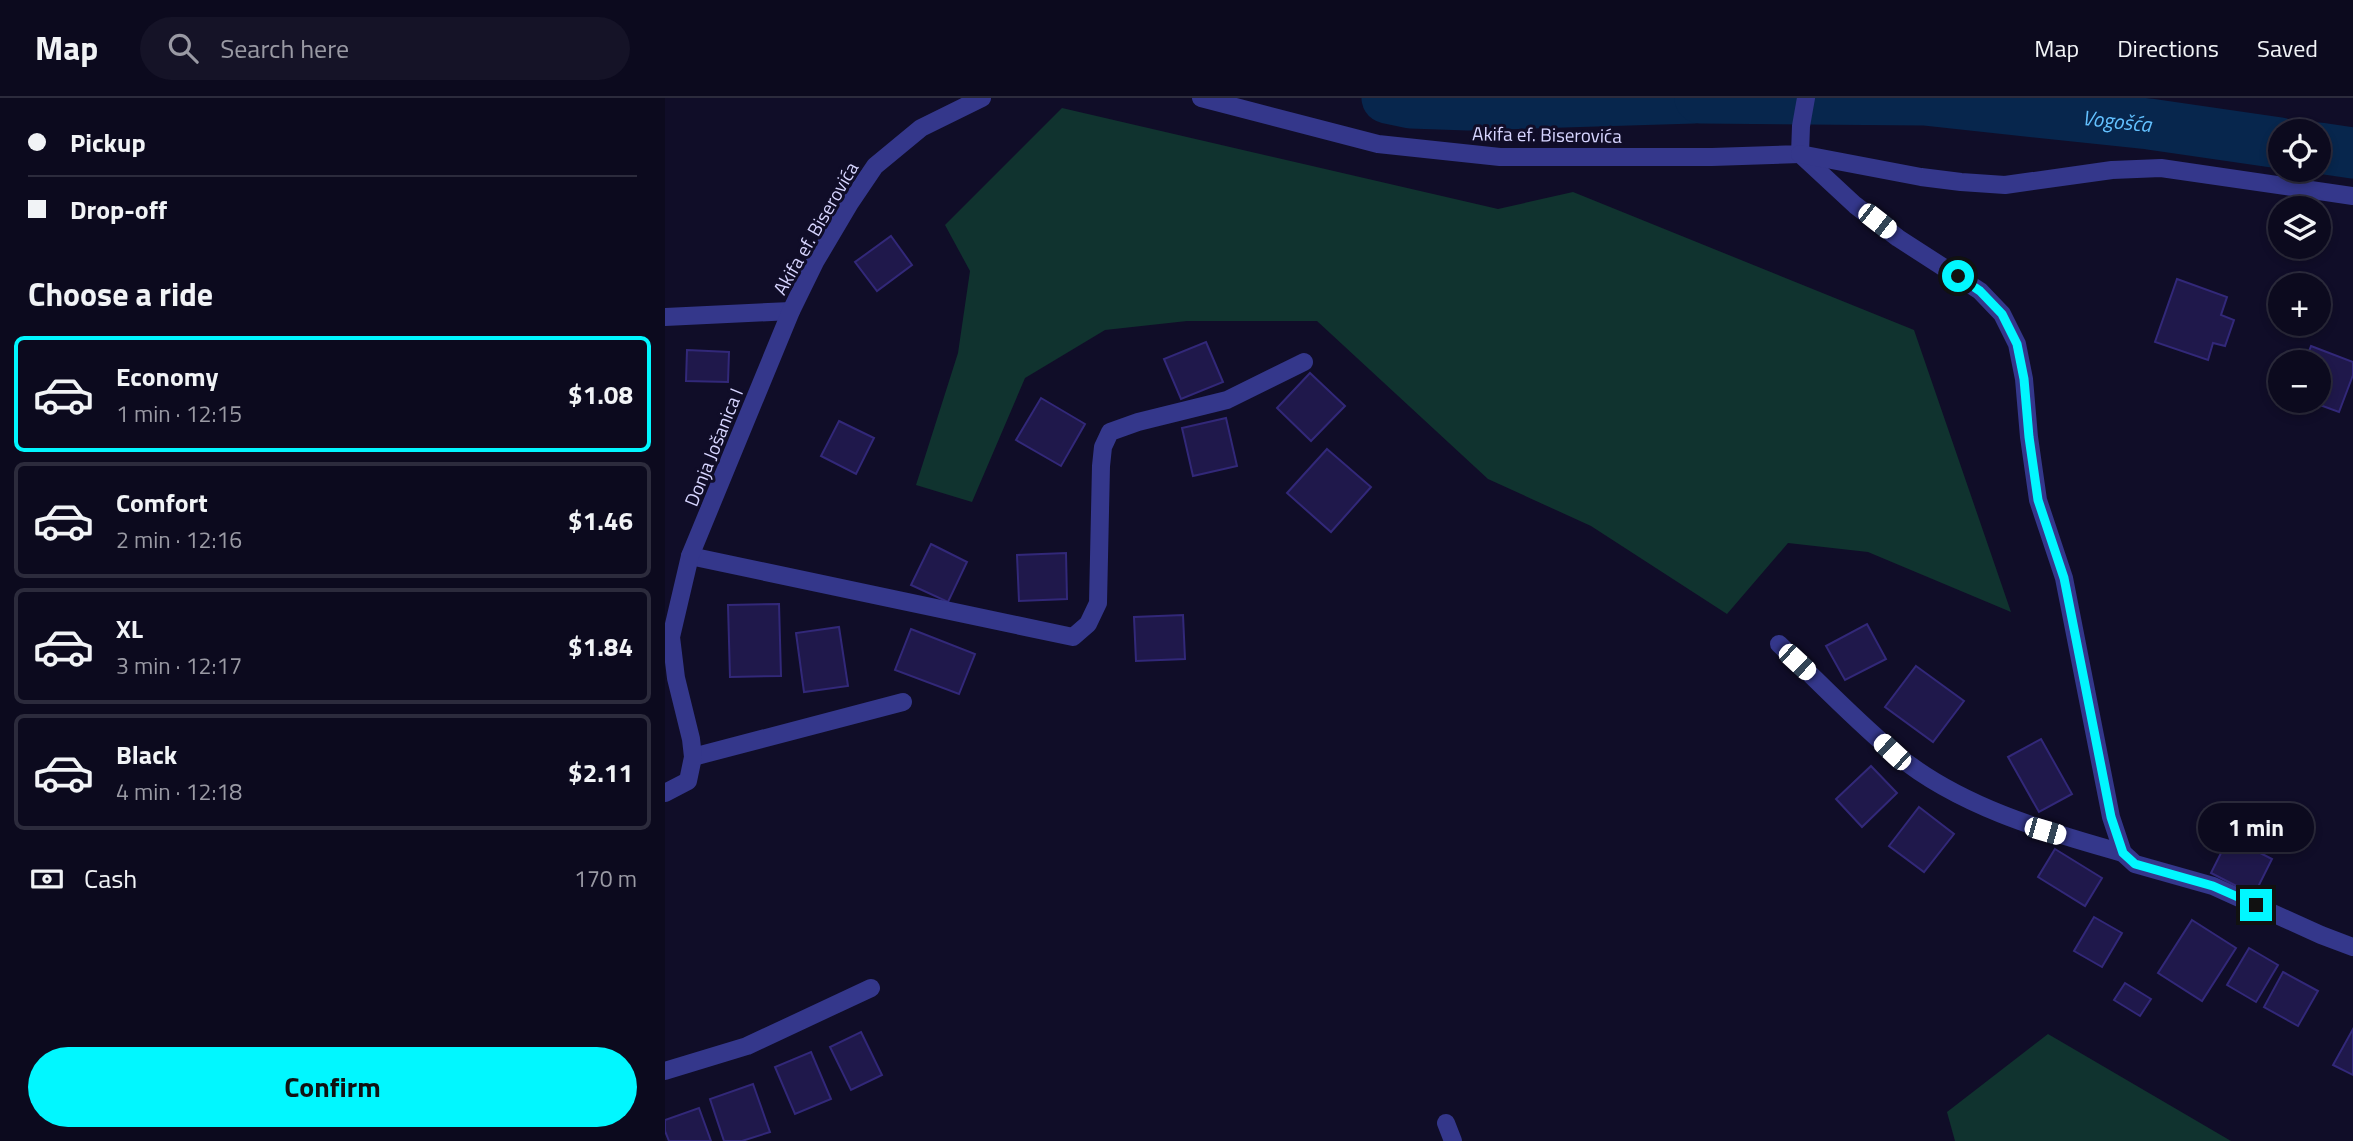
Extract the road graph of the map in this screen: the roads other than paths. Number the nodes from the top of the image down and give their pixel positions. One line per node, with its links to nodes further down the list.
1 (982, 98): 6 (street, Akifa ef. Biserovića)
2 (1201, 98): 4 (street, Akifa ef. Biserovića)
3 (1806, 98): 4 (street)
4 (1800, 154): 5 (street, Akifa ef. Biserovića); 14 (street)
5 (2353, 196)
6 (791, 312): 7 (street); 9 (street, Donja Jošanica I)
7 (665, 317)
8 (1304, 362): 9 (street)
9 (690, 556): 12 (street, Donja Jošanica I)
10 (1779, 644): 14 (street)
11 (903, 702): 12 (street)
12 (694, 757): 13 (street)
13 (665, 793)
14 (2123, 853): 15 (street)
15 (2353, 947)
16 (871, 988): 17 (street)
17 (665, 1071)
18 (1446, 1123): 19 (street)
19 (1453, 1141)

